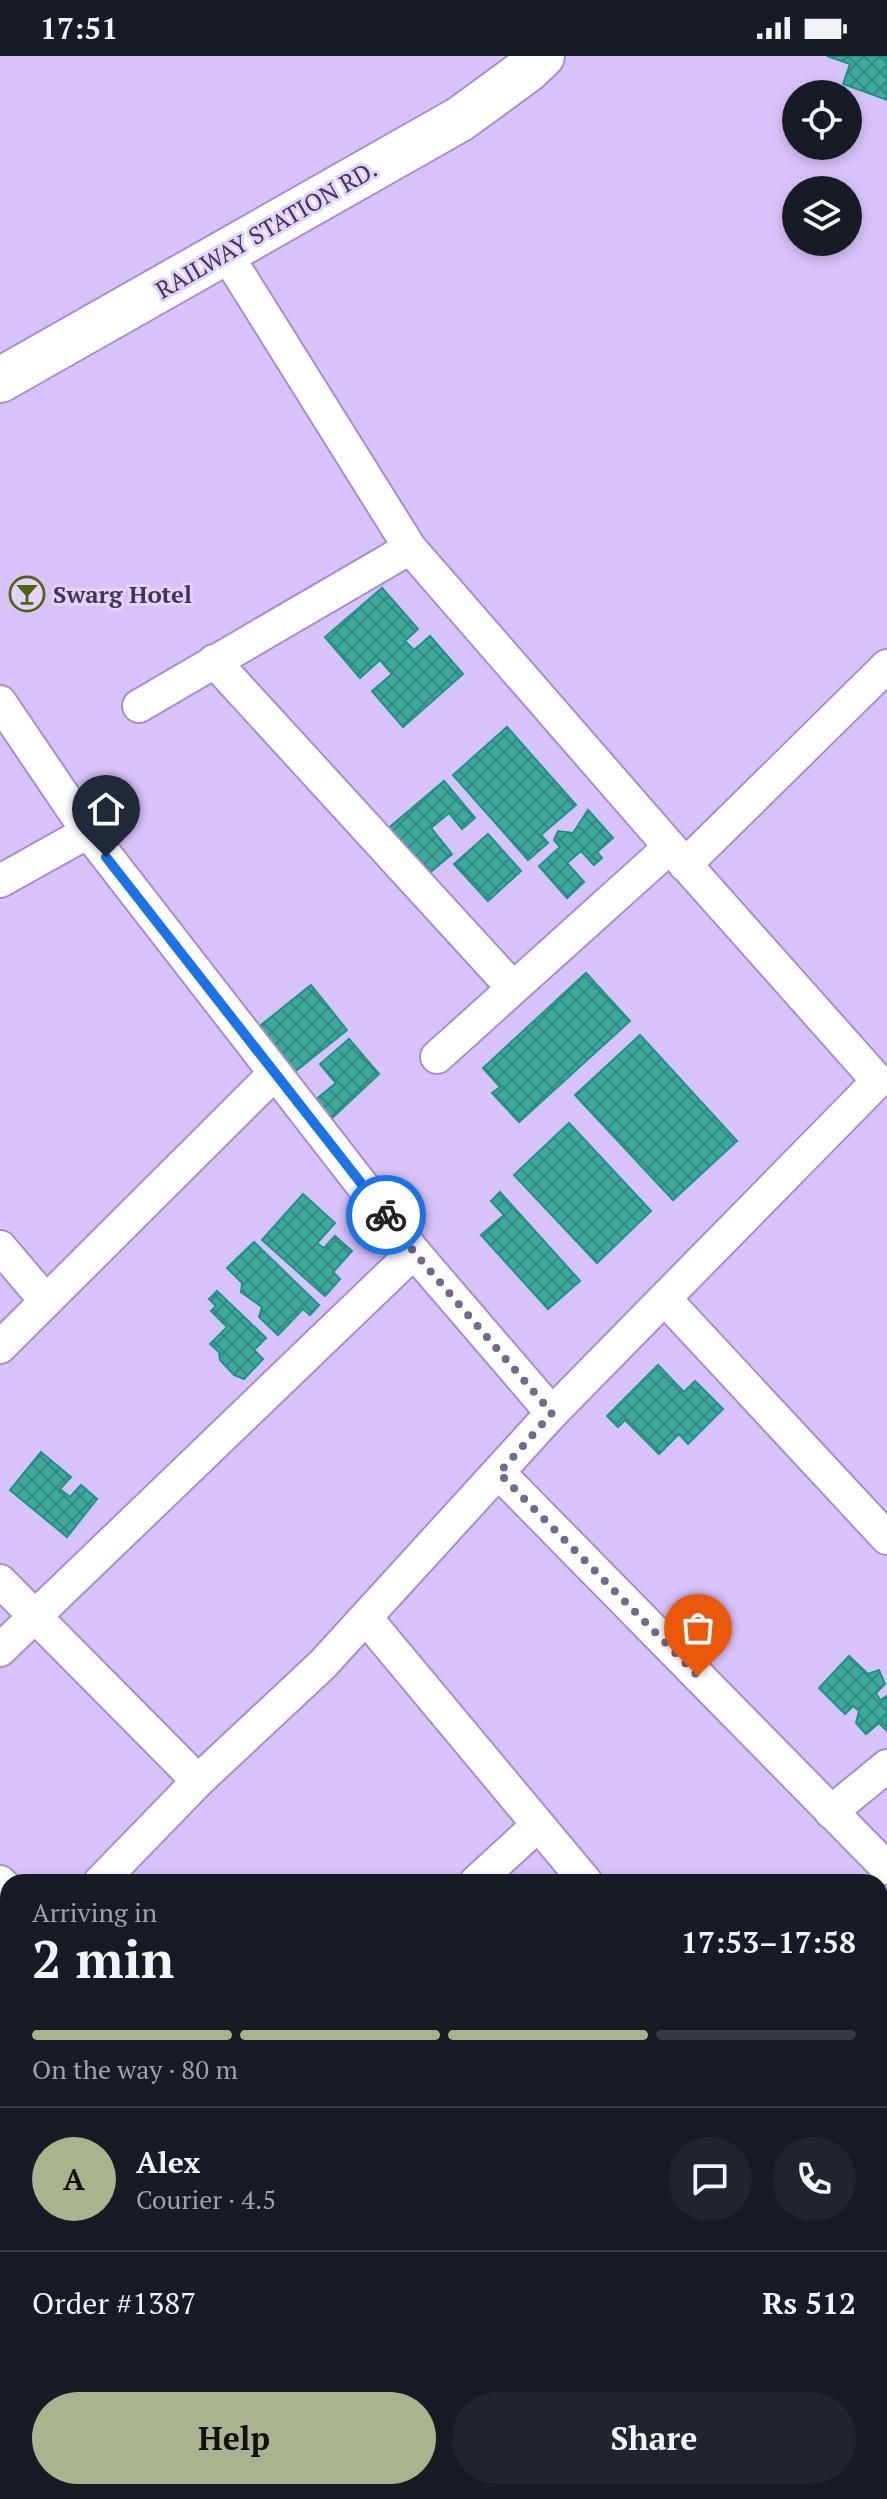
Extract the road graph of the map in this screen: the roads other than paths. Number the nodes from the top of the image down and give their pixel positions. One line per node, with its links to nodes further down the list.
1 (533, 61): 2 (street, RAILWAY STATION RD.)
2 (225, 252): 3 (street, RAILWAY STATION RD.); 4 (street)
3 (0, 380)
4 (410, 548): 5 (street); 10 (street)
5 (214, 661): 8 (street); 12 (street)
6 (887, 666): 10 (street)
7 (0, 702): 9 (street)
8 (139, 706)
9 (88, 832): 11 (street); 14 (street)
10 (678, 856): 12 (street); 15 (street)
11 (0, 881)
12 (513, 988): 13 (street)
13 (437, 1057)
14 (275, 1073): 17 (street); 19 (street)
15 (883, 1077): 18 (street)
16 (0, 1247): 19 (street)
17 (414, 1252): 21 (street); 25 (street)
18 (665, 1299): 21 (street); 23 (street)
19 (46, 1301): 20 (street)
20 (0, 1347)
21 (552, 1413): 22 (street)
22 (499, 1473): 26 (street); 30 (street)
23 (887, 1538)
24 (0, 1581): 25 (street)
25 (35, 1616): 27 (street); 29 (street)
26 (366, 1618): 29 (street); 31 (street)
27 (0, 1650)
28 (887, 1766): 30 (street)
29 (198, 1781): 33 (street)
30 (831, 1812): 32 (street)
31 (538, 1825): 34 (street); 35 (street)
32 (887, 1868)
33 (108, 1874)
34 (485, 1874)
35 (579, 1874)

